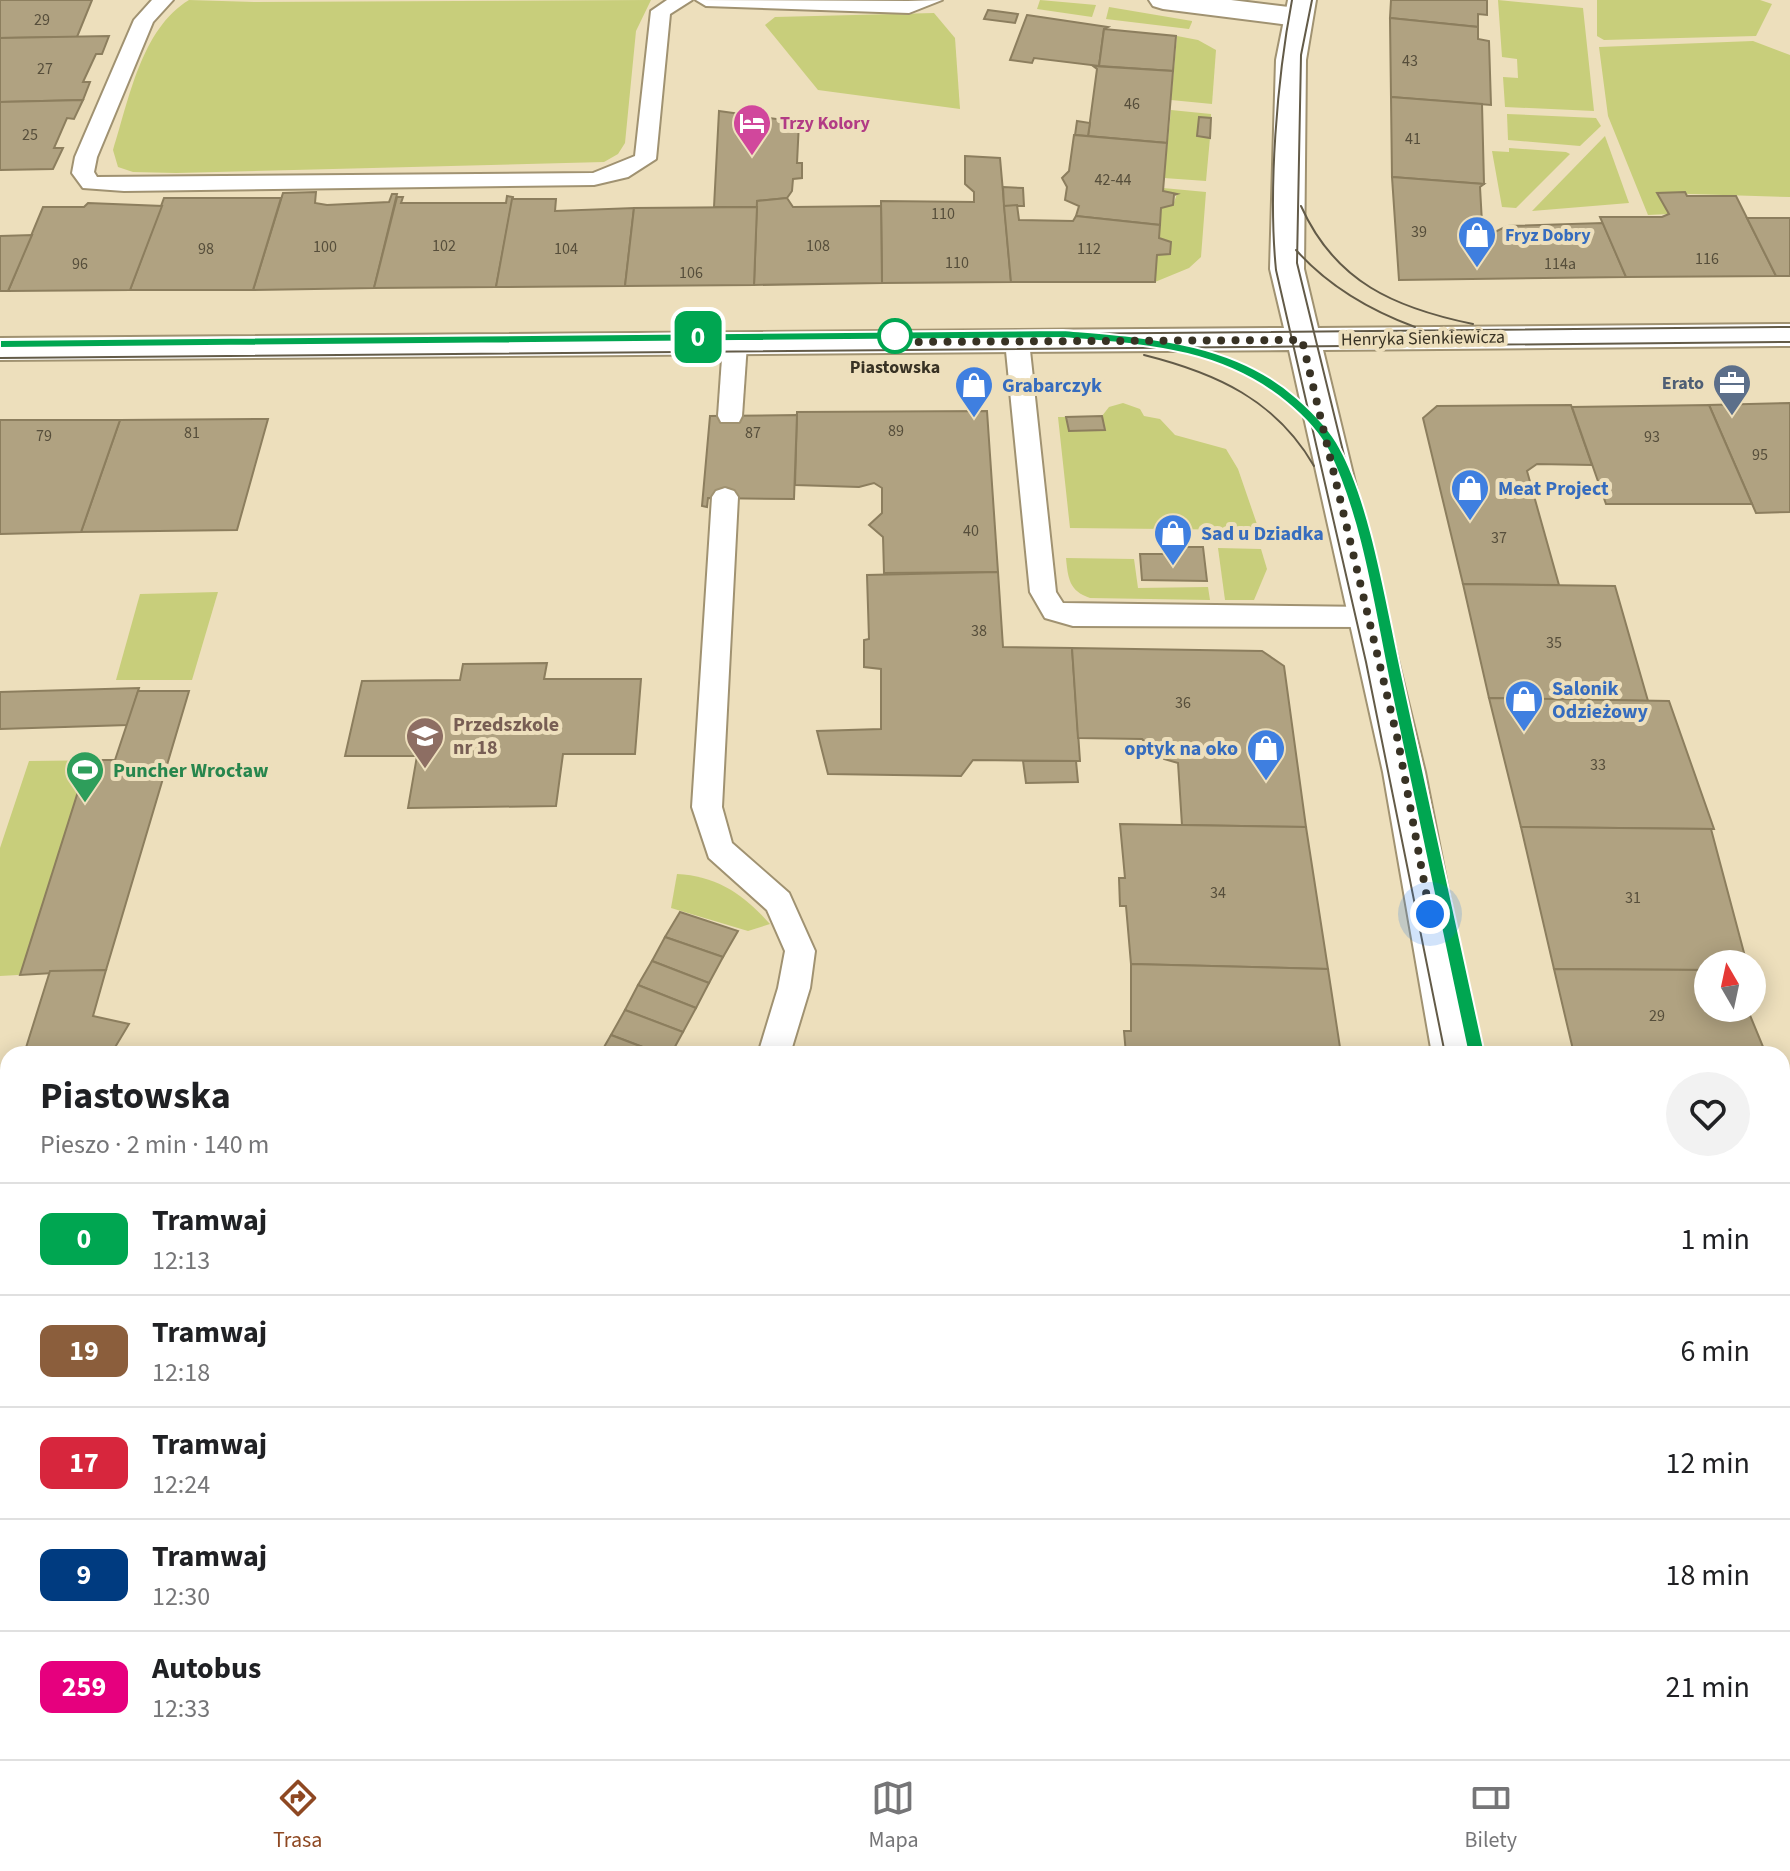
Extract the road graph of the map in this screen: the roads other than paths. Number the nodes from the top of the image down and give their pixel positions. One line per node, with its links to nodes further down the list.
1 (163, 0): 2 (lane)
2 (682, 0)
3 (706, 0): 4 (lane)
4 (932, 0)
5 (1163, 0): 6 (street)
6 (1300, 9): 8 (street)
7 (1790, 335): 8 (street, Henryka Sienkiewicza)
8 (1302, 340): 9 (street, Henryka Sienkiewicza); 14 (street)
9 (1017, 341): 10 (street, Henryka Sienkiewicza); 14 (lane)
10 (735, 344): 11 (street, Henryka Sienkiewicza); 12 (lane)
11 (0, 349)
12 (730, 416)
13 (725, 497): 15 (lane)
14 (1370, 617): 16 (street)
15 (776, 1046)
16 (1455, 1046)

